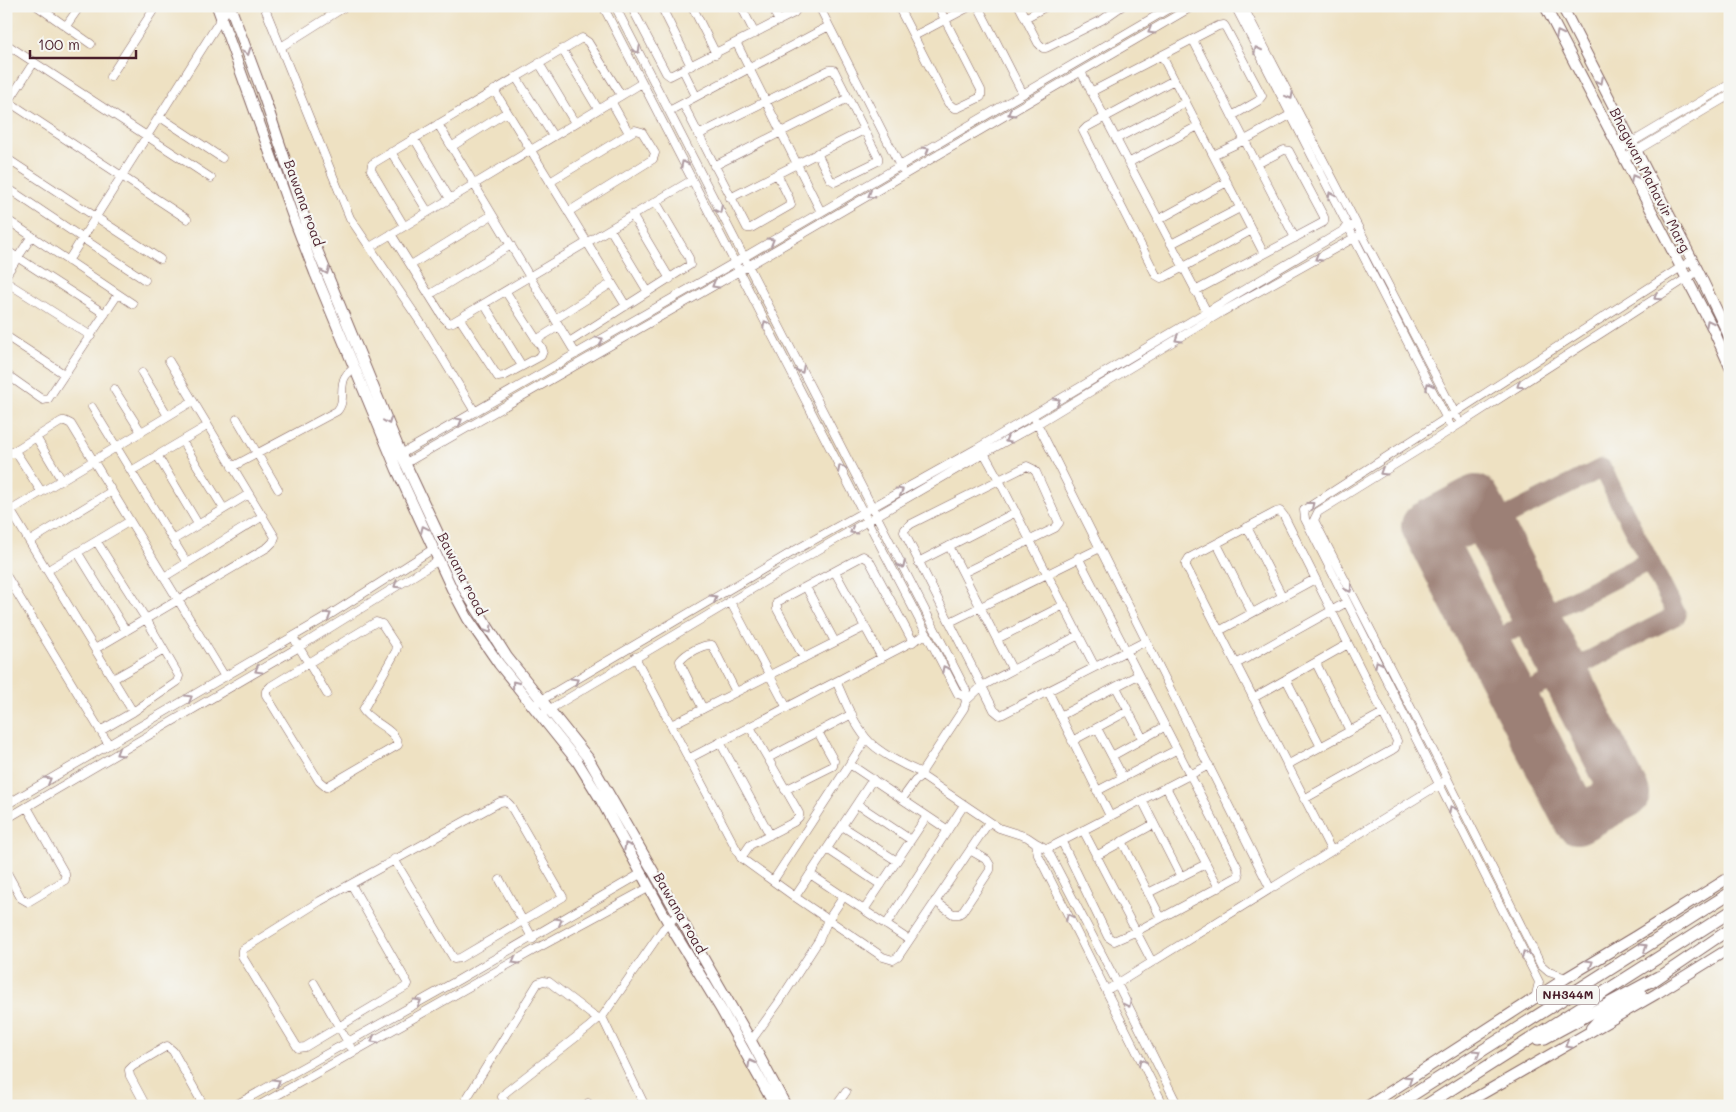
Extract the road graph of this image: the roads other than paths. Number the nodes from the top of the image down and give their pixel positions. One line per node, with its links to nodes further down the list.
1 (9, 6): 31 (street)
2 (37, 6): 36 (street)
3 (80, 6): 36 (street)
4 (156, 6): 55 (street)
5 (217, 6): 32 (main road, Bawana road)
6 (230, 6): 32 (street); 210 (main road, Bawana road, one-way to 210)
7 (264, 6): 44 (street)
8 (346, 6): 44 (street)
9 (603, 6): 57 (street)
10 (615, 6): 72 (street, one-way to 72)
11 (631, 6): 52 (street)
12 (661, 6): 50 (street)
13 (692, 6): 46 (street)
14 (740, 6): 38 (street)
15 (771, 6): 35 (street)
16 (799, 6): 35 (street)
17 (819, 6): 37 (street)
18 (898, 6): 39 (street)
19 (938, 6): 34 (street)
20 (971, 6): 34 (street)
21 (978, 6): 61 (street)
22 (1019, 6): 33 (street)
23 (1047, 6): 33 (street)
24 (1122, 6): 33 (street)
25 (1173, 6): 61 (street)
26 (1193, 6): 53 (street, one-way to 53)
27 (1234, 6): 74 (street, one-way to 27)
28 (1243, 6): 126 (street, one-way to 126)
29 (1545, 6): 95 (main road, Bhagwan Mahavir Marg, one-way to 29)
30 (1562, 6): 91 (main road, Bhagwan Mahavir Marg, one-way to 91)
31 (6, 10)
32 (222, 18): 76 (street); 184 (main road, Bawana road)
33 (1025, 18)
34 (945, 20): 39 (street); 39 (street)
35 (778, 21): 38 (street)
36 (66, 26): 42 (street)
37 (829, 26): 51 (street); 103 (street)
38 (755, 34): 43 (street)
39 (914, 36)
40 (1193, 40): 47 (street); 75 (street); 75 (street)
41 (6, 44): 48 (street)
42 (91, 44)
43 (737, 44): 46 (street); 51 (street)
44 (282, 47): 140 (street)
45 (562, 49): 49 (street); 62 (street); 71 (street)
46 (716, 54): 50 (street)
47 (1162, 56): 56 (street); 60 (street)
48 (34, 62): 69 (street); 85 (street)
49 (539, 63): 54 (street); 78 (street)
50 (691, 66): 52 (street)
51 (749, 68): 64 (street); 67 (street)
52 (683, 70): 64 (street)
53 (1081, 72): 60 (street); 105 (street, one-way to 105)
54 (516, 76): 59 (street); 86 (street)
55 (110, 77)
56 (1174, 80): 68 (street); 77 (street)
57 (642, 83): 62 (street); 108 (street, one-way to 57)
58 (1730, 84): 91 (street)
59 (494, 90): 73 (street); 79 (street)
60 (1091, 92): 77 (street)
61 (1023, 94): 103 (street, one-way to 61)
62 (621, 95): 66 (street)
63 (1730, 95): 91 (street)
64 (696, 96): 70 (street)
65 (848, 98): 67 (street); 81 (street); 82 (street)
66 (611, 101): 71 (street); 83 (street)
67 (765, 101): 82 (street); 84 (street)
68 (1186, 102): 80 (street); 88 (street)
69 (7, 103): 106 (street)
70 (683, 104): 72 (street); 84 (street)
71 (598, 109): 78 (street)
72 (669, 111): 144 (street, one-way to 144)
73 (507, 112): 90 (street); 92 (street)
74 (1290, 115): 89 (street); 128 (street, one-way to 74)
75 (1232, 116): 89 (street)
76 (160, 117): 85 (street); 98 (street)
77 (1105, 117): 88 (street); 151 (street)
78 (575, 123): 86 (street)
79 (438, 124): 87 (street); 90 (street)
80 (1198, 126): 96 (street); 100 (street)
81 (864, 130): 94 (street); 94 (street)
82 (781, 132): 99 (street); 102 (street)
83 (629, 133): 109 (street); 118 (street)
84 (698, 135): 102 (street)
85 (147, 136): 106 (street); 107 (street)
86 (553, 136): 92 (street)
87 (414, 138): 93 (street); 114 (street)
88 (1116, 139): 100 (street)
89 (1245, 140): 96 (street); 101 (street)
90 (452, 147): 111 (street)
91 (1634, 147): 95 (street); 146 (main road, Bhagwan Mahavir Marg)
92 (530, 150): 109 (street); 111 (street)
93 (391, 152): 117 (street); 127 (street)
94 (816, 153): 99 (street)
95 (1622, 154): 152 (main road, Bhagwan Mahavir Marg, one-way to 95)
96 (1213, 155): 110 (street)
97 (6, 158): 122 (street)
98 (222, 158)
99 (796, 163): 104 (street); 119 (street)
100 (1128, 163): 125 (street)
101 (1257, 164): 134 (street); 134 (street)
102 (714, 166): 113 (street)
103 (900, 166): 105 (street); 119 (street)
104 (777, 174): 113 (street); 113 (street)
105 (905, 174): 150 (street, one-way to 150)
106 (122, 177): 122 (street); 124 (street)
107 (211, 178)
108 (692, 180): 115 (street); 148 (street)
109 (550, 182): 118 (street)
110 (1227, 182): 116 (street); 125 (street)
111 (474, 184): 114 (street); 120 (street)
112 (6, 188): 136 (street)
113 (730, 198)
114 (450, 199): 117 (street)
115 (656, 202): 121 (street); 158 (street)
116 (1240, 208): 130 (street); 138 (street)
117 (428, 212): 127 (street)
118 (568, 212): 137 (street)
119 (821, 212): 144 (street, one-way to 119)
120 (492, 215): 139 (street); 149 (street)
121 (632, 215): 129 (street); 158 (street)
122 (98, 217): 136 (street); 145 (street)
123 (6, 218): 133 (street)
124 (187, 220)
125 (1158, 220): 138 (street)
126 (1356, 223): 128 (street); 132 (street)
127 (404, 226): 131 (street)
128 (1348, 228): 135 (street); 170 (street)
129 (610, 229): 137 (street); 164 (street)
130 (1252, 230): 142 (street); 151 (street)
131 (391, 234): 140 (street); 149 (street)
132 (1361, 234): 135 (street); 192 (street)
133 (32, 236): 143 (street); 147 (street)
134 (1295, 238): 142 (street)
135 (1353, 238): 196 (street, one-way to 135); 198 (street, one-way to 198)
136 (83, 239): 147 (street); 159 (street)
137 (587, 243): 156 (street); 161 (street)
138 (1171, 244): 151 (street)
139 (511, 245): 156 (street); 166 (street)
140 (370, 247): 191 (street)
141 (6, 250): 143 (street)
142 (1264, 254): 162 (street)
143 (18, 257): 155 (street); 171 (street)
144 (744, 257): 148 (street); 150 (street)
145 (160, 259)
146 (1692, 260): 152 (street); 154 (main road, Bhagwan Mahavir Marg)
147 (68, 261): 165 (street)
148 (734, 263): 153 (street); 180 (street, one-way to 148)
149 (411, 265): 166 (street)
150 (748, 266): 153 (street); 220 (street, one-way to 220)
151 (1183, 268): 162 (street)
152 (1681, 268): 157 (main road, Bhagwan Mahavir Marg); 192 (street)
153 (739, 271): 210 (street, one-way to 210); 223 (street, one-way to 153)
154 (1698, 271): 157 (street); 177 (main road, Bhagwan Mahavir Marg)
155 (6, 275)
156 (530, 277): 163 (street); 173 (street)
157 (1686, 278): 183 (main road, Bhagwan Mahavir Marg, one-way to 157); 197 (street, one-way to 197)
158 (670, 279): 164 (street)
159 (145, 280)
160 (6, 282): 176 (street)
161 (612, 283): 169 (street); 173 (street)
162 (1195, 291): 170 (street)
163 (506, 292): 168 (street); 178 (street)
164 (648, 292): 169 (street)
165 (118, 294): 167 (street); 171 (street)
166 (429, 295): 172 (street)
167 (133, 304)
168 (484, 304): 172 (street); 182 (street)
169 (626, 306): 179 (street)
170 (1206, 312): 193 (street, one-way to 170)
171 (105, 314): 176 (street)
172 (460, 319): 182 (street)
173 (554, 319): 174 (street)
174 (559, 326): 178 (street); 179 (street)
175 (6, 336): 187 (street)
176 (91, 336): 187 (street)
177 (1730, 338)
178 (536, 340): 182 (street)
179 (569, 342): 180 (street)
180 (576, 354): 191 (street)
181 (168, 361): 189 (street)
182 (522, 366)
183 (1730, 367)
184 (354, 368): 206 (street); 238 (main road, Bawana road, one-way to 184)
185 (142, 373): 194 (street)
186 (6, 374): 187 (street)
187 (64, 374)
188 (114, 389): 201 (street)
189 (193, 401): 194 (street); 199 (street)
190 (92, 407): 204 (street)
191 (475, 412): 210 (street, one-way to 191)
192 (1455, 413): 196 (street); 197 (street)
193 (1033, 415): 198 (street); 220 (street, one-way to 193)
194 (168, 416): 201 (street)
195 (237, 419): 206 (street)
196 (1447, 419): 200 (street); 255 (street, one-way to 196)
197 (1460, 423): 200 (street)
198 (1037, 424): 207 (street, one-way to 207); 237 (street)
199 (208, 426): 203 (street); 212 (street)
200 (1452, 429): 331 (street, one-way to 331)
201 (141, 432): 204 (street)
202 (36, 437): 205 (street); 211 (street); 214 (street)
203 (182, 441): 208 (street); 222 (street)
204 (116, 447): 211 (street); 213 (street)
205 (15, 451): 209 (street); 217 (street)
206 (257, 454): 212 (street); 216 (street)
207 (984, 454): 215 (street); 226 (street)
208 (157, 455): 213 (street); 229 (street)
209 (6, 456)
210 (404, 459): 298 (main road, Bawana road, one-way to 298)
211 (93, 460): 214 (street); 218 (street)
212 (232, 467): 219 (street)
213 (131, 471): 231 (street)
214 (62, 479): 217 (street)
215 (999, 480): 224 (street); 232 (street); 242 (street)
216 (278, 489)
217 (42, 491): 221 (street)
218 (112, 491): 227 (street); 233 (street)
219 (249, 494): 222 (street); 225 (street)
220 (872, 507): 223 (street); 226 (street)
221 (8, 508): 233 (street)
222 (224, 509): 229 (street)
223 (863, 512): 228 (street); 298 (street, one-way to 223)
224 (1016, 512): 232 (street); 236 (street)
225 (263, 516): 243 (street); 253 (street)
226 (877, 516): 228 (street); 296 (street, one-way to 296)
227 (130, 521): 234 (street); 249 (street)
228 (868, 522): 254 (street, one-way to 254); 265 (street)
229 (198, 524): 231 (street)
230 (1247, 527): 235 (street); 250 (street); 252 (street)
231 (173, 540): 243 (street)
232 (1030, 540): 246 (street); 247 (street)
233 (30, 541): 244 (street)
234 (97, 542): 239 (street); 260 (street)
235 (1217, 544): 259 (street); 264 (street)
236 (949, 546): 242 (street); 246 (street)
237 (1100, 548): 240 (street); 269 (street)
238 (433, 549): 241 (main road, Bawana road); 267 (street, one-way to 238)
239 (78, 553): 244 (street); 263 (street)
240 (1078, 557): 247 (street); 276 (street)
241 (438, 560): 273 (street, one-way to 273); 298 (main road, Bawana road, one-way to 241)
242 (918, 562): 261 (street)
243 (187, 563): 249 (street)
244 (48, 570): 274 (street)
245 (836, 572): 251 (street); 262 (street); 271 (street)
246 (963, 573): 257 (street)
247 (1047, 573): 256 (street); 257 (street)
248 (6, 575): 311 (street)
249 (164, 577): 253 (street)
250 (1315, 579): 252 (street); 258 (street)
251 (806, 587): 270 (street); 278 (street)
252 (1282, 596): 259 (street)
253 (178, 600): 260 (street); 287 (street)
254 (730, 602): 277 (street); 286 (street)
255 (1347, 602): 258 (street); 332 (street, one-way to 255)
256 (1064, 605): 266 (street); 268 (street)
257 (980, 607): 261 (street); 268 (street)
258 (1331, 611): 272 (street); 282 (street)
259 (1252, 613): 264 (street)
260 (146, 619): 263 (street); 275 (street)
261 (950, 622): 291 (street)
262 (865, 626): 270 (street); 279 (street)
263 (126, 631): 274 (street)
264 (1219, 631): 282 (street)
265 (927, 634): 271 (street); 296 (street, one-way to 265)
266 (1079, 635): 283 (street); 284 (street)
267 (293, 637): 273 (street); 287 (street)
268 (997, 639): 284 (street)
269 (1146, 641): 276 (street); 325 (street)
270 (835, 642): 278 (street)
271 (913, 642): 279 (street)
272 (1348, 644): 280 (street); 304 (street)
273 (299, 647): 281 (street); 342 (street, one-way to 342)
274 (95, 649): 288 (street)
275 (164, 650): 288 (street); 302 (street)
276 (1126, 652): 283 (street); 285 (street)
277 (636, 657): 303 (street); 307 (street)
278 (804, 658): 286 (street)
279 (882, 658): 290 (street)
280 (1316, 662): 289 (street); 312 (street)
281 (309, 664): 281 (street); 295 (street)
282 (1236, 664): 297 (street)
283 (1096, 667): 293 (street)
284 (1012, 669): 291 (street)
285 (1138, 675): 292 (street); 309 (street)
286 (769, 676): 294 (street); 299 (street)
287 (224, 677): 318 (street, one-way to 287)
288 (113, 679): 302 (street)
289 (1286, 679): 297 (street); 319 (street)
290 (837, 683): 299 (street); 305 (street)
291 (982, 686): 293 (street); 296 (street)
292 (1116, 687): 301 (street); 306 (street)
293 (1048, 691): 306 (street)
294 (736, 692): 300 (street); 300 (street)
295 (327, 694)
296 (965, 698): 327 (street)
297 (1253, 698): 326 (street)
298 (537, 703): 303 (main road, Bawana road)
299 (788, 708): 308 (street)
300 (703, 709): 307 (street)
301 (1128, 711): 310 (street); 315 (street)
302 (133, 712): 311 (street)
303 (544, 712): 366 (main road, Bawana road, one-way to 303); 384 (main road, Bawana road)
304 (1382, 713): 312 (street); 337 (street)
305 (852, 714): 313 (street); 314 (street)
306 (1060, 716): 316 (street)
307 (671, 726): 323 (street)
308 (750, 727): 317 (street); 322 (street)
309 (1164, 727): 315 (street); 320 (street)
310 (1097, 728): 316 (street); 321 (street)
311 (100, 731): 318 (street)
312 (1350, 731): 319 (street)
313 (818, 732): 322 (street); 334 (street)
314 (866, 739): 324 (street); 327 (street)
315 (1143, 739): 321 (street)
316 (1072, 741): 335 (street)
317 (720, 742): 323 (street); 351 (street)
318 (109, 745): 340 (street, one-way to 318)
319 (1322, 746): 326 (street)
320 (1176, 750): 328 (street); 329 (street)
321 (1112, 756): 329 (street)
322 (768, 758): 334 (street)
323 (688, 759): 361 (street)
324 (850, 765): 330 (street); 371 (street)
325 (1209, 765): 328 (street); 376 (street)
326 (1288, 765): 337 (street)
327 (922, 774): 336 (street); 341 (street)
328 (1189, 775): 333 (street); 375 (street)
329 (1123, 778): 335 (street)
330 (874, 779): 336 (street); 339 (street)
331 (1447, 780): 332 (street); 398 (street)
332 (1439, 784): 359 (street); 402 (street, one-way to 332)
333 (1166, 787): 338 (street); 364 (street)
334 (785, 790): 351 (street)
335 (1097, 791): 344 (street)
336 (902, 799): 343 (street)
337 (1304, 799): 359 (street)
338 (1142, 800): 344 (street); 347 (street)
339 (857, 804): 348 (street); 352 (street)
340 (6, 805)
341 (964, 806): 346 (street); 349 (street)
342 (27, 807): 345 (street); 365 (street)
343 (927, 816): 349 (street); 352 (street)
344 (1110, 816): 350 (street)
345 (6, 819)
346 (989, 822): 355 (street); 358 (street)
347 (1154, 824): 354 (street); 369 (street)
348 (842, 826): 356 (street); 363 (street)
349 (948, 830): 389 (street)
350 (1083, 830): 353 (street); 360 (street)
351 (770, 835): 361 (street)
352 (911, 840): 363 (street)
353 (1062, 842): 357 (street); 391 (street)
354 (1122, 842): 360 (street); 377 (street)
355 (1036, 844): 357 (street); 401 (street, one-way to 355)
356 (827, 849): 367 (street); 373 (street)
357 (1047, 849): 400 (street)
358 (970, 850): 381 (street); 381 (street)
359 (1330, 850): 376 (street)
360 (1096, 856): 391 (street)
361 (741, 858): 371 (street)
362 (394, 859): 372 (street); 386 (street); 386 (street)
363 (897, 862): 373 (street)
364 (1206, 864): 369 (street); 375 (street)
365 (6, 871)
366 (642, 873): 374 (main road, Bawana road); 392 (street, one-way to 366)
367 (810, 874): 379 (street); 380 (street)
368 (1730, 876): 398 (main road, one-way to 368)
369 (1181, 877): 377 (street)
370 (500, 880): 386 (street)
371 (772, 882): 380 (street)
372 (351, 884): 404 (street); 404 (street)
373 (881, 885): 382 (street)
374 (650, 887): 388 (main road, Bawana road); 394 (street)
375 (1219, 888): 385 (street)
376 (1270, 888): 396 (street)
377 (1148, 893): 385 (street)
378 (1730, 893): 424 (highway, NH344M, one-way to 378)
379 (844, 896): 382 (street); 387 (street)
380 (795, 898): 387 (street)
381 (935, 901): 393 (street)
382 (864, 910): 389 (street)
383 (1730, 912): 407 (highway, NH344M)
384 (677, 915): 388 (street); 406 (main road, Bawana road)
385 (1161, 918): 391 (street)
386 (522, 920): 392 (street)
387 (828, 920): 393 (street); 406 (street)
388 (668, 922): 403 (street); 418 (main road, Bawana road, one-way to 388)
389 (886, 925): 393 (street)
390 (1730, 929): 397 (main road)
391 (1137, 932): 396 (street)
392 (532, 937): 394 (street); 408 (street, one-way to 392)
393 (909, 940)
394 (538, 948): 409 (street, one-way to 409)
395 (1730, 948): 405 (main road)
396 (1152, 962): 400 (street)
397 (1658, 977): 405 (main road); 407 (highway)
398 (1566, 978): 402 (main road)
399 (314, 983): 404 (street)
400 (1118, 983): 401 (street); 422 (street, one-way to 422)
401 (1107, 990): 421 (street, one-way to 401)
402 (1535, 999): 423 (main road, one-way to 402)
403 (600, 1017): 415 (street); 416 (street); 417 (street)
404 (339, 1027): 408 (street)
405 (1584, 1035): 426 (main road, one-way to 426)
406 (751, 1041): 419 (main road, Bawana road)
407 (1528, 1041): 425 (highway, NH344M)
408 (347, 1042): 409 (street); 413 (street, one-way to 408)
409 (353, 1052): 414 (street)
410 (846, 1092): 420 (street)
411 (146, 1106): 412 (street)
412 (204, 1106)
413 (234, 1106)
414 (258, 1106)
415 (462, 1106)
416 (507, 1106)
417 (645, 1106)
418 (775, 1106)
419 (786, 1106)
420 (836, 1106)
421 (1164, 1106)
422 (1178, 1106)
423 (1368, 1106)
424 (1395, 1106)
425 (1425, 1106)
426 (1461, 1106)

